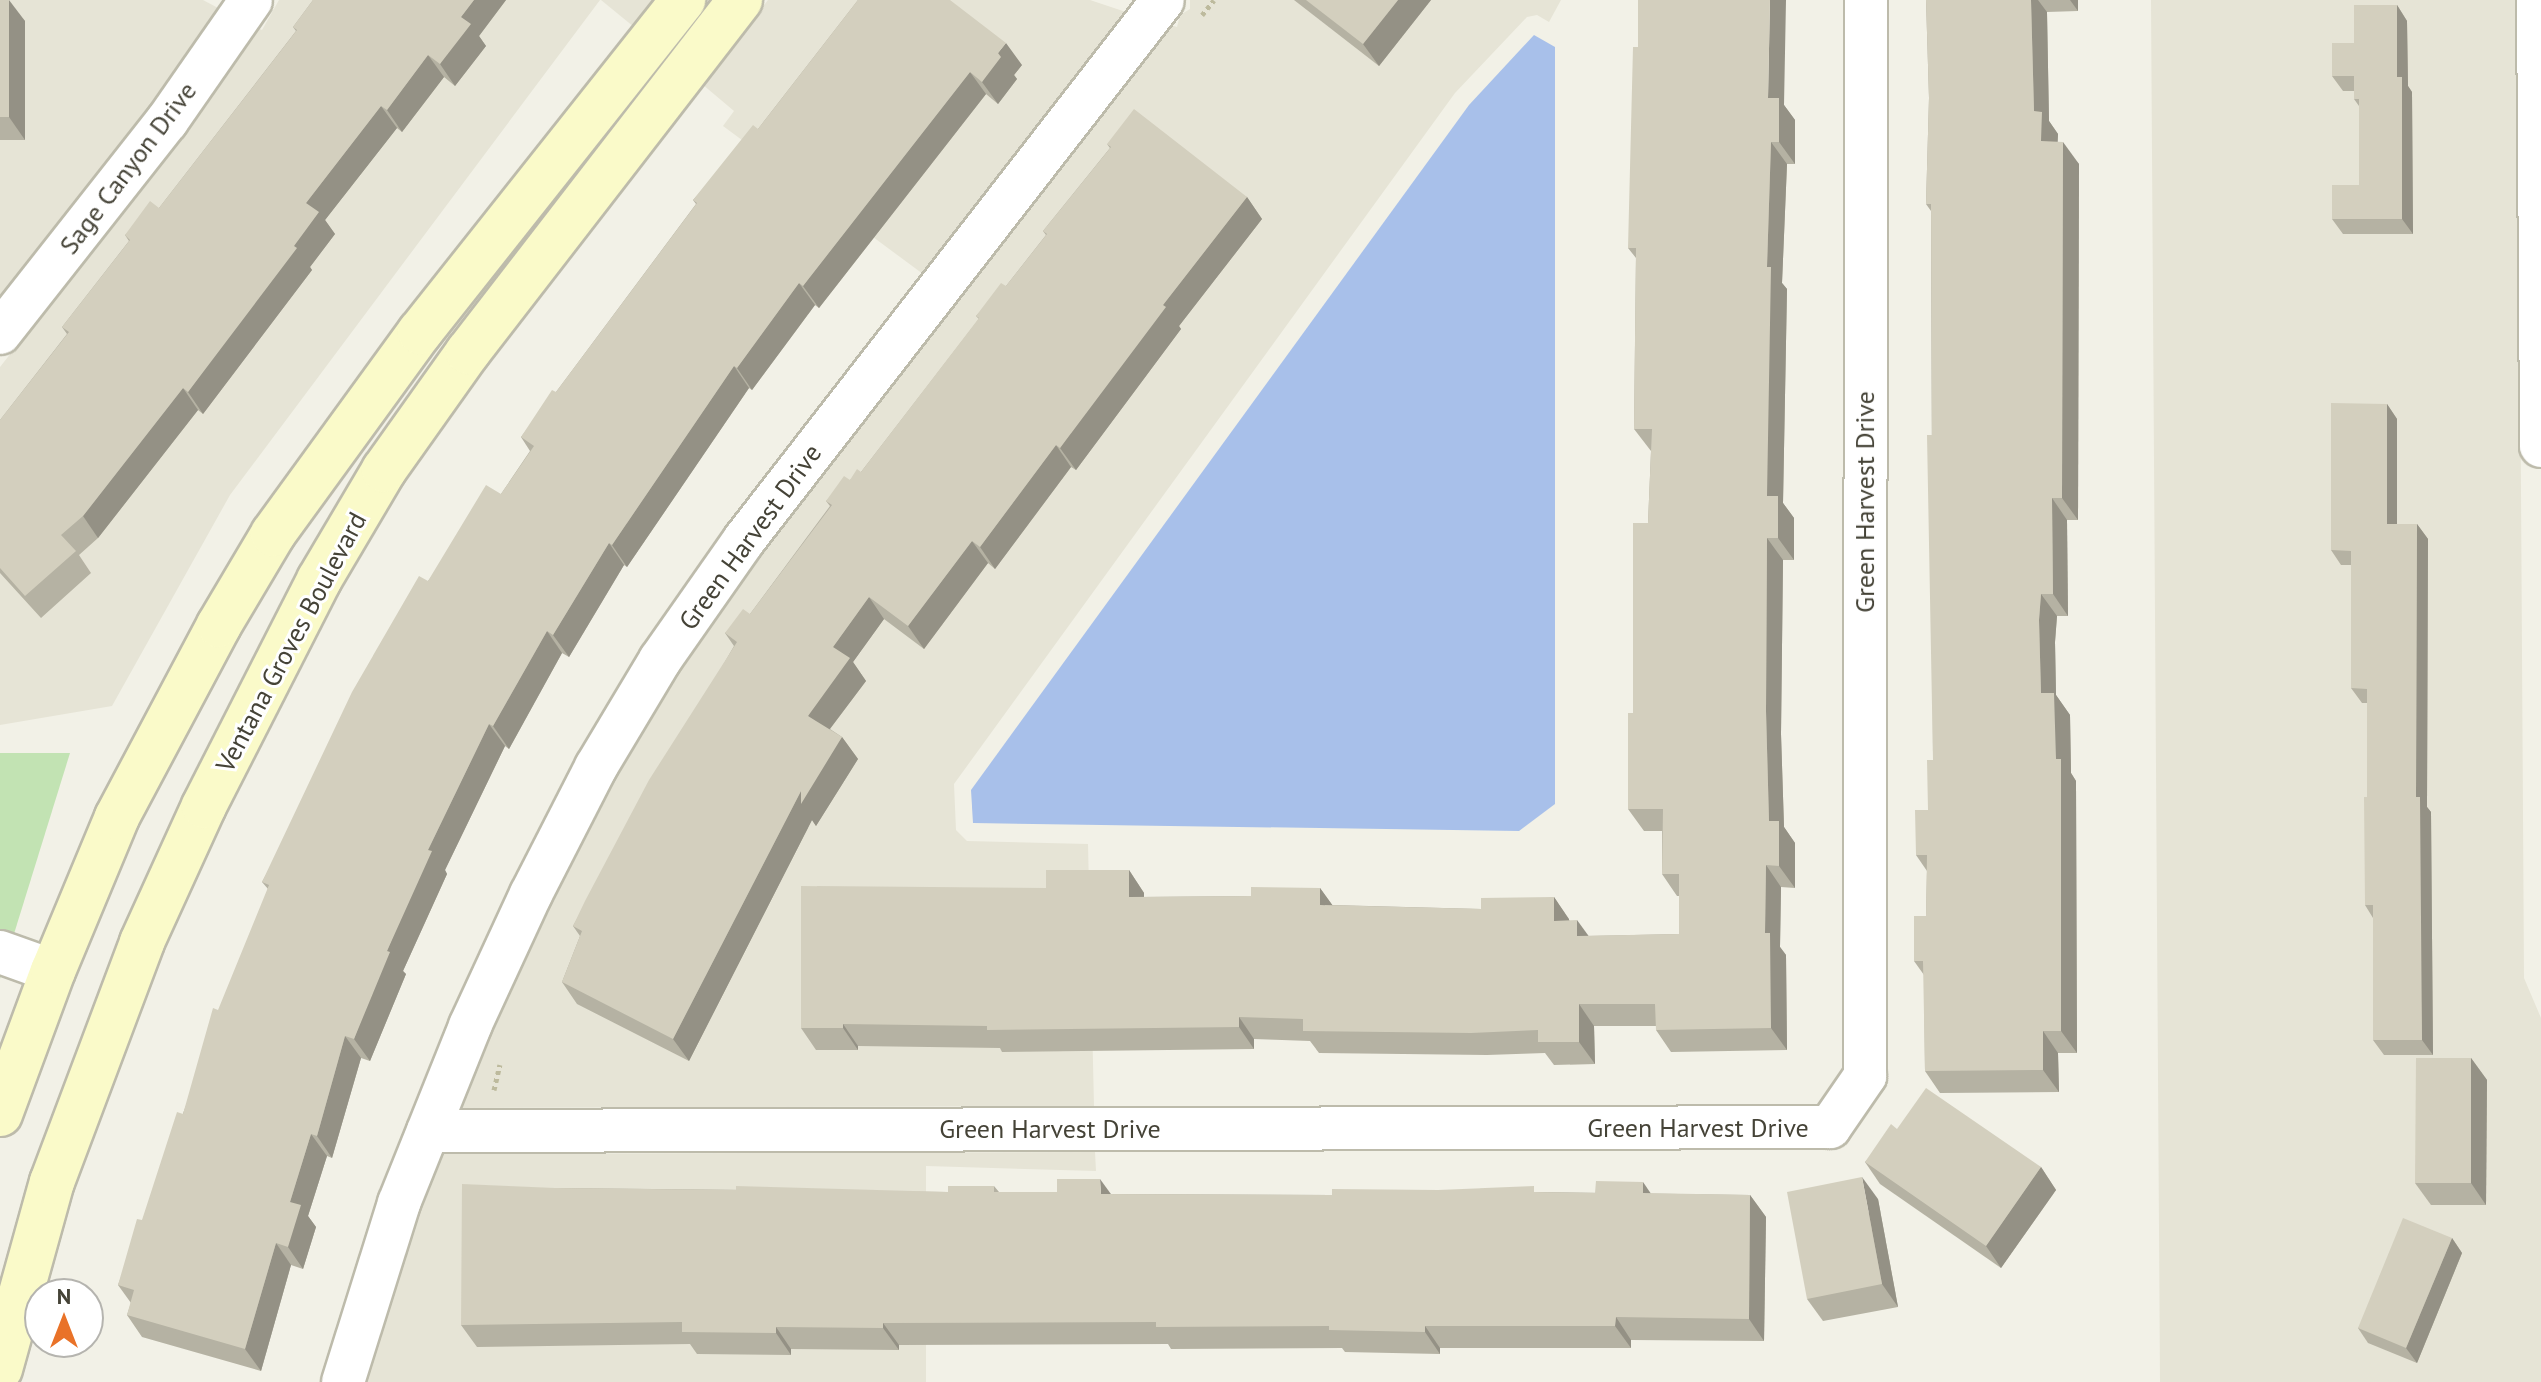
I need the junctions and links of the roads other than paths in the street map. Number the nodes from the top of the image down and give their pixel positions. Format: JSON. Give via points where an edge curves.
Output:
{"nodes":[{"id":1,"x":251,"y":0,"type":"edge"},
{"id":2,"x":683,"y":0,"type":"edge"},
{"id":3,"x":740,"y":0,"type":"edge"},
{"id":4,"x":1866,"y":0,"type":"edge"},
{"id":5,"x":2538,"y":0,"type":"edge"},
{"id":6,"x":1179,"y":12,"type":"edge"},
{"id":7,"x":0,"y":333,"type":"edge"},
{"id":8,"x":2541,"y":446,"type":"edge"},
{"id":9,"x":0,"y":952,"type":"edge"},
{"id":10,"x":53,"y":971,"type":"junction"},
{"id":11,"x":127,"y":979,"type":"junction"},
{"id":12,"x":0,"y":1114,"type":"edge"},
{"id":13,"x":428,"y":1131,"type":"junction"},
{"id":14,"x":0,"y":1369,"type":"edge"},
{"id":15,"x":343,"y":1382,"type":"edge"}],
"edges":[{"from":1,"to":7,"type":"street","name":"Sage Canyon Drive","via":[[167,121]]},
{"from":2,"to":10,"type":"street","via":[[420,332],[273,534],[155,741]]},
{"from":3,"to":11,"type":"street","name":"Ventana Groves Boulevard","via":[[468,352],[384,470],[261,690]]},
{"from":4,"to":13,"type":"street","name":"Green Harvest Drive","via":[[1865,1076],[1830,1127]]},
{"from":5,"to":8,"type":"street"},
{"from":6,"to":13,"type":"street","name":"Green Harvest Drive","via":[[754,528],[660,660],[596,767],[531,894]]},
{"from":9,"to":10,"type":"street"},
{"from":10,"to":11,"type":"street"},
{"from":10,"to":12,"type":"street"},
{"from":11,"to":14,"type":"street","name":"Ventana Groves Boulevard","via":[[52,1182]]},
{"from":13,"to":15,"type":"street","name":"Green Harvest Drive","via":[[399,1203]]}]}
